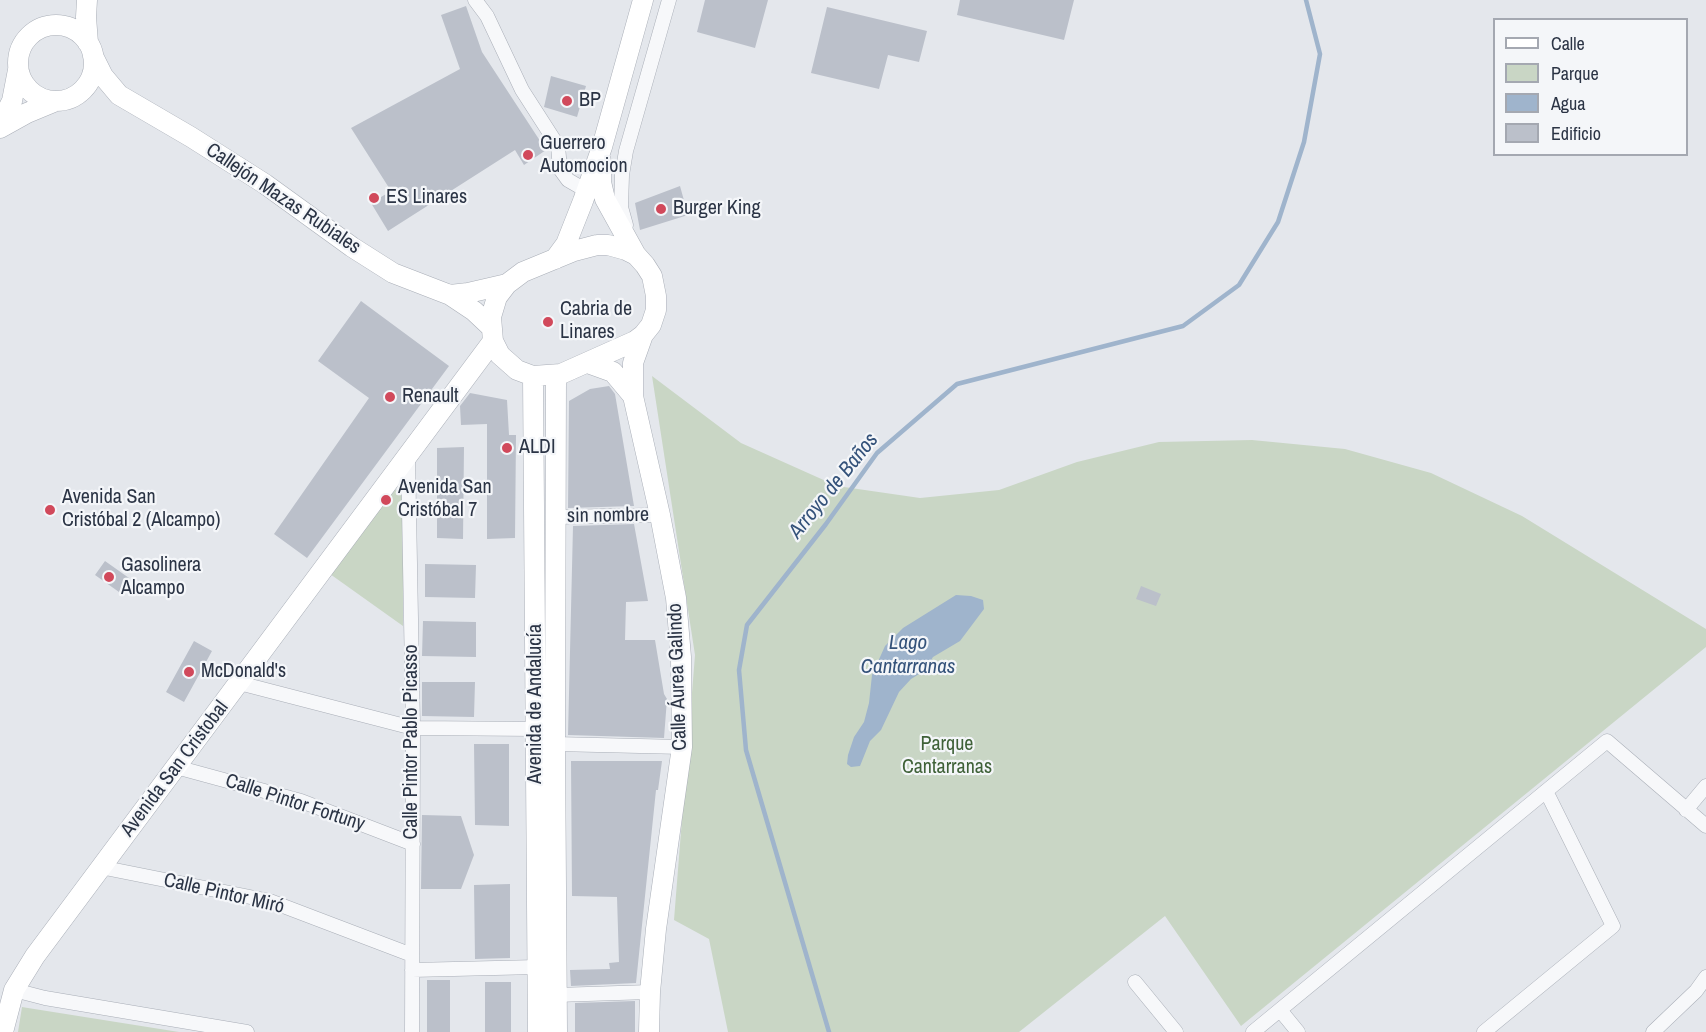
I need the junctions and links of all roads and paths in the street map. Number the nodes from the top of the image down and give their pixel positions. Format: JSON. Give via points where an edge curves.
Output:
{"nodes":[{"id":1,"x":80,"y":0,"type":"edge"},
{"id":2,"x":87,"y":0,"type":"edge"},
{"id":3,"x":475,"y":0,"type":"edge"},
{"id":4,"x":643,"y":0,"type":"edge"},
{"id":5,"x":669,"y":0,"type":"edge"},
{"id":6,"x":55,"y":25,"type":"junction"},
{"id":7,"x":91,"y":50,"type":"junction"},
{"id":8,"x":18,"y":70,"type":"junction"},
{"id":9,"x":119,"y":95,"type":"junction"},
{"id":10,"x":63,"y":100,"type":"junction"},
{"id":11,"x":0,"y":126,"type":"edge"},
{"id":12,"x":602,"y":147,"type":"junction"},
{"id":13,"x":587,"y":191,"type":"junction"},
{"id":14,"x":636,"y":255,"type":"junction"},
{"id":15,"x":555,"y":259,"type":"junction"},
{"id":16,"x":507,"y":284,"type":"junction"},
{"id":17,"x":450,"y":295,"type":"junction"},
{"id":18,"x":492,"y":334,"type":"junction"},
{"id":19,"x":643,"y":335,"type":"junction"},
{"id":20,"x":588,"y":363,"type":"junction"},
{"id":21,"x":533,"y":376,"type":"junction"},
{"id":22,"x":556,"y":376,"type":"junction"},
{"id":23,"x":633,"y":396,"type":"junction"},
{"id":24,"x":408,"y":453,"type":"junction"},
{"id":25,"x":660,"y":515,"type":"junction"},
{"id":26,"x":555,"y":517,"type":"junction"},
{"id":27,"x":239,"y":683,"type":"junction"},
{"id":28,"x":413,"y":728,"type":"junction"},
{"id":29,"x":536,"y":729,"type":"junction"},
{"id":30,"x":555,"y":744,"type":"junction"},
{"id":31,"x":682,"y":747,"type":"junction"},
{"id":32,"x":176,"y":767,"type":"junction"},
{"id":33,"x":1706,"y":786,"type":"edge"},
{"id":34,"x":1546,"y":791,"type":"junction"},
{"id":35,"x":1686,"y":810,"type":"junction"},
{"id":36,"x":1706,"y":826,"type":"edge"},
{"id":37,"x":413,"y":844,"type":"junction"},
{"id":38,"x":100,"y":867,"type":"junction"},
{"id":39,"x":412,"y":955,"type":"junction"},
{"id":40,"x":537,"y":968,"type":"junction"},
{"id":41,"x":412,"y":969,"type":"junction"},
{"id":42,"x":1706,"y":977,"type":"edge"},
{"id":43,"x":1135,"y":982,"type":"dead end"},
{"id":44,"x":14,"y":990,"type":"junction"},
{"id":45,"x":650,"y":992,"type":"junction"},
{"id":46,"x":556,"y":995,"type":"junction"},
{"id":47,"x":1280,"y":1010,"type":"junction"},
{"id":48,"x":199,"y":1028,"type":"edge"},
{"id":49,"x":1168,"y":1029,"type":"edge"},
{"id":50,"x":3,"y":1032,"type":"edge"},
{"id":51,"x":247,"y":1032,"type":"edge"},
{"id":52,"x":412,"y":1032,"type":"edge"},
{"id":53,"x":538,"y":1032,"type":"edge"},
{"id":54,"x":557,"y":1032,"type":"edge"},
{"id":55,"x":649,"y":1032,"type":"edge"},
{"id":56,"x":1253,"y":1032,"type":"edge"},
{"id":57,"x":1298,"y":1032,"type":"edge"},
{"id":58,"x":1484,"y":1032,"type":"edge"},
{"id":59,"x":1653,"y":1032,"type":"edge"}],
"edges":[{"from":1,"to":6,"type":"main road"},
{"from":2,"to":7,"type":"main road"},
{"from":3,"to":13,"type":"street","via":[[487,16],[522,90],[558,146],[560,169],[568,180]]},
{"from":4,"to":12,"type":"main road"},
{"from":5,"to":14,"type":"street","via":[[622,175],[621,207]]},
{"from":6,"to":7,"type":"main road","via":[[77,30]]},
{"from":6,"to":8,"type":"main road","via":[[42,28],[27,39],[20,50]]},
{"from":7,"to":9,"type":"main road"},
{"from":7,"to":10,"type":"main road","via":[[93,67],[89,81]]},
{"from":8,"to":10,"type":"main road","via":[[30,91],[39,97]]},
{"from":8,"to":11,"type":"main road","via":[[12,101]]},
{"from":9,"to":10,"type":"main road","via":[[96,94]]},
{"from":9,"to":17,"type":"main road","name":"Callejón Mazas Rubiales","via":[[265,184],[393,273]]},
{"from":10,"to":11,"type":"main road"},
{"from":12,"to":13,"type":"main road"},
{"from":12,"to":14,"type":"main road","via":[[600,173],[604,194]]},
{"from":13,"to":15,"type":"main road","via":[[569,238]]},
{"from":14,"to":15,"type":"main road","via":[[614,246],[597,245]]},
{"from":14,"to":19,"type":"main road","via":[[652,276],[656,296],[654,318]]},
{"from":15,"to":16,"type":"main road","via":[[523,272]]},
{"from":16,"to":17,"type":"main road"},
{"from":16,"to":18,"type":"main road","via":[[494,303]]},
{"from":17,"to":18,"type":"main road","name":"Callejón Mazas Rubiales","via":[[474,311]]},
{"from":18,"to":21,"type":"main road","via":[[500,355],[521,372]]},
{"from":18,"to":24,"type":"main road","name":"Avenida San Cristobal"},
{"from":19,"to":20,"type":"main road"},
{"from":19,"to":23,"type":"main road","via":[[633,363]]},
{"from":20,"to":22,"type":"main road"},
{"from":20,"to":23,"type":"main road","via":[[613,372]]},
{"from":21,"to":22,"type":"main road"},
{"from":21,"to":29,"type":"main road","name":"Avenida de Andalucía"},
{"from":22,"to":26,"type":"main road","name":"Avenida de Andalucía"},
{"from":23,"to":25,"type":"main road","name":"Calle Áurea Galindo"},
{"from":24,"to":27,"type":"main road","name":"Avenida San Cristobal"},
{"from":24,"to":28,"type":"street","name":"Calle Pintor Pablo Picasso"},
{"from":25,"to":26,"type":"street","name":"sin nombre"},
{"from":25,"to":31,"type":"main road","name":"Calle Áurea Galindo","via":[[676,597]]},
{"from":26,"to":30,"type":"main road","name":"Avenida de Andalucía"},
{"from":27,"to":28,"type":"street"},
{"from":27,"to":32,"type":"main road","name":"Avenida San Cristobal"},
{"from":28,"to":29,"type":"street"},
{"from":28,"to":37,"type":"street","name":"Calle Pintor Pablo Picasso"},
{"from":29,"to":40,"type":"main road","name":"Avenida de Andalucía"},
{"from":30,"to":31,"type":"street"},
{"from":30,"to":46,"type":"main road","name":"Avenida de Andalucía"},
{"from":31,"to":45,"type":"main road","name":"Calle Áurea Galindo"},
{"from":32,"to":37,"type":"street","name":"Calle Pintor Fortuny","via":[[301,801]]},
{"from":32,"to":38,"type":"main road","name":"Avenida San Cristobal"},
{"from":33,"to":35,"type":"street"},
{"from":34,"to":35,"type":"street","via":[[1607,741]]},
{"from":34,"to":47,"type":"street"},
{"from":34,"to":58,"type":"street","via":[[1613,926]]},
{"from":35,"to":36,"type":"street"},
{"from":37,"to":39,"type":"street","name":"Calle Pintor Pablo Picasso"},
{"from":38,"to":39,"type":"street","name":"Calle Pintor Miró","via":[[270,901]]},
{"from":38,"to":44,"type":"main road","name":"Avenida San Cristobal"},
{"from":39,"to":41,"type":"street","name":"Calle Pintor Pablo Picasso"},
{"from":40,"to":41,"type":"street"},
{"from":40,"to":53,"type":"main road","name":"Avenida de Andalucía"},
{"from":41,"to":52,"type":"street","name":"Calle Pintor Pablo Picasso"},
{"from":42,"to":59,"type":"street"},
{"from":43,"to":49,"type":"street"},
{"from":44,"to":48,"type":"street"},
{"from":44,"to":50,"type":"main road","name":"Avenida San Cristobal"},
{"from":45,"to":46,"type":"street"},
{"from":45,"to":55,"type":"main road","name":"Calle Áurea Galindo"},
{"from":46,"to":54,"type":"main road","name":"Avenida de Andalucía"},
{"from":47,"to":56,"type":"street"},
{"from":47,"to":57,"type":"street"},
{"from":48,"to":51,"type":"street"}]}
